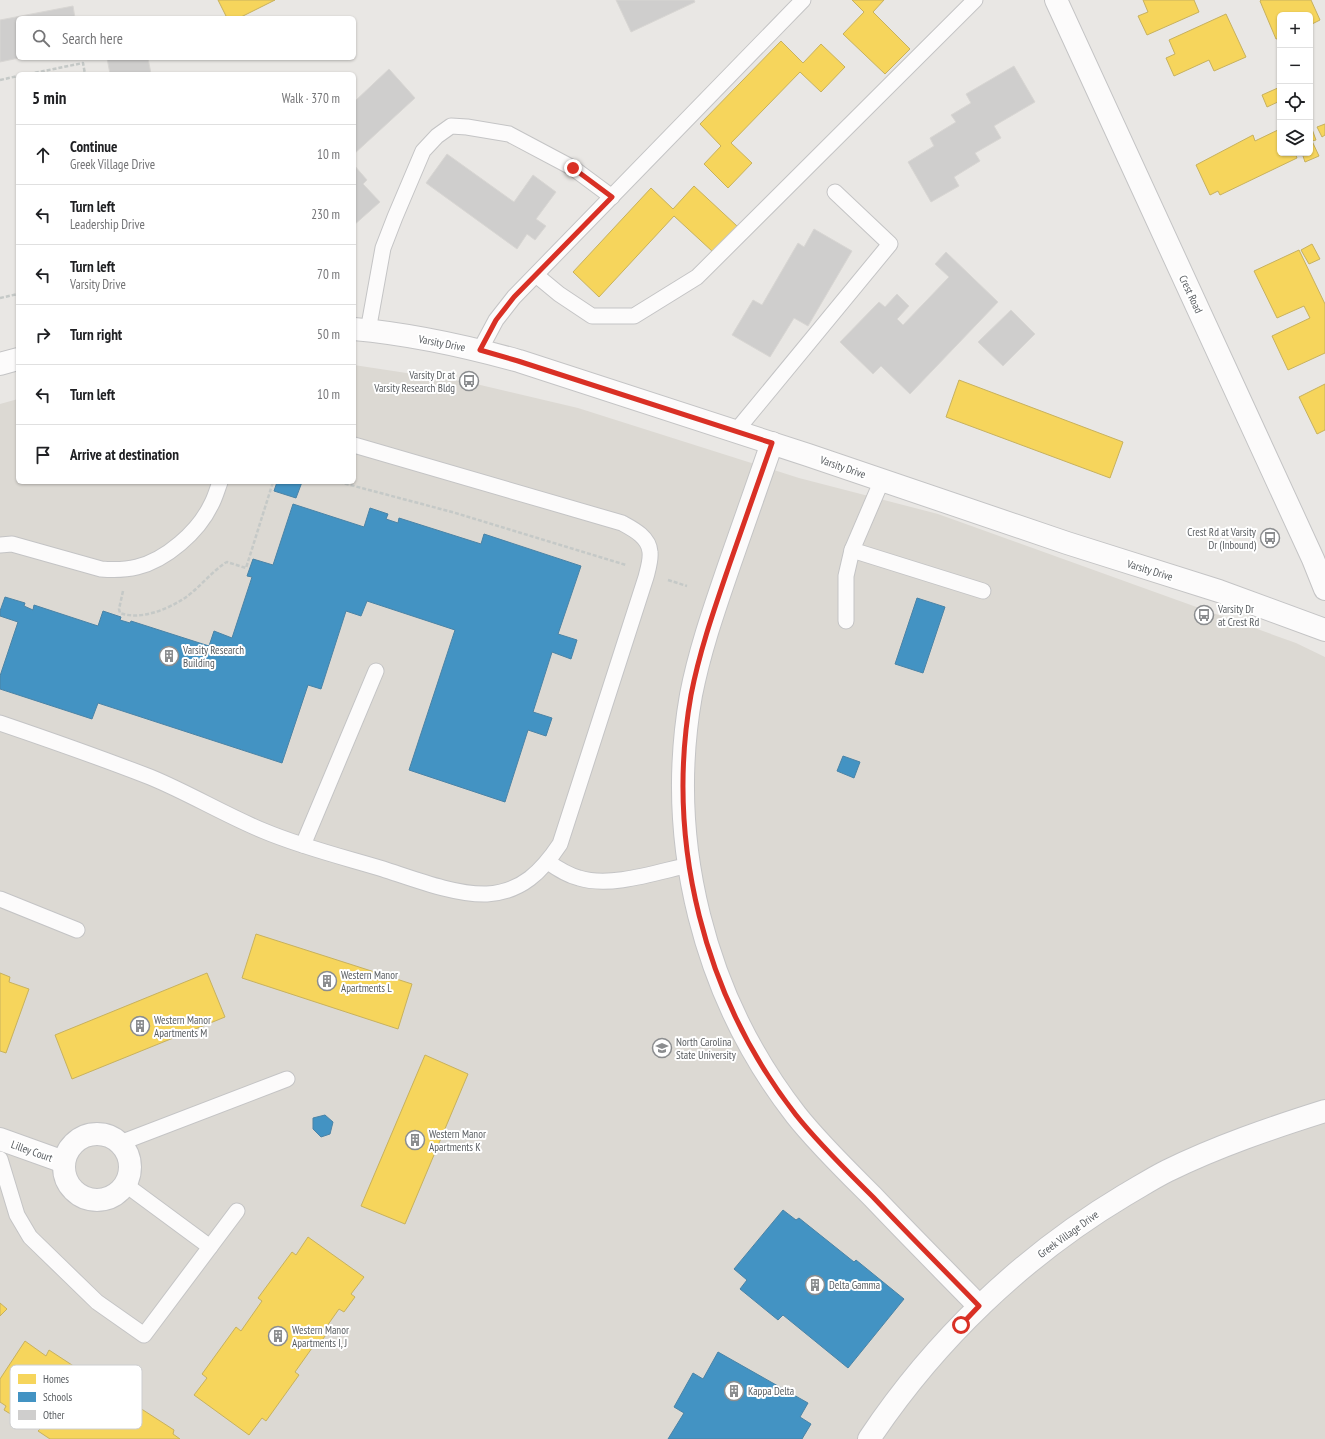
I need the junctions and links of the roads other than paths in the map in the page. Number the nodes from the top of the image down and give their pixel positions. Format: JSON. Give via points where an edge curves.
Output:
{"nodes":[{"id":1,"x":804,"y":0,"type":"edge"},
{"id":2,"x":975,"y":0,"type":"edge"},
{"id":3,"x":1056,"y":0,"type":"edge"},
{"id":4,"x":835,"y":192,"type":"dead end"},
{"id":5,"x":612,"y":197,"type":"junction"},
{"id":6,"x":536,"y":275,"type":"junction"},
{"id":7,"x":361,"y":330,"type":"edge"},
{"id":8,"x":480,"y":350,"type":"junction"},
{"id":9,"x":16,"y":360,"type":"edge"},
{"id":10,"x":0,"y":364,"type":"edge"},
{"id":11,"x":736,"y":431,"type":"junction"},
{"id":12,"x":772,"y":443,"type":"junction"},
{"id":13,"x":356,"y":446,"type":"edge"},
{"id":14,"x":882,"y":480,"type":"junction"},
{"id":15,"x":219,"y":484,"type":"edge"},
{"id":16,"x":0,"y":545,"type":"edge"},
{"id":17,"x":852,"y":550,"type":"junction"},
{"id":18,"x":1325,"y":589,"type":"edge"},
{"id":19,"x":983,"y":591,"type":"dead end"},
{"id":20,"x":846,"y":621,"type":"dead end"},
{"id":21,"x":1325,"y":630,"type":"edge"},
{"id":22,"x":376,"y":671,"type":"dead end"},
{"id":23,"x":0,"y":723,"type":"edge"},
{"id":24,"x":303,"y":845,"type":"junction"},
{"id":25,"x":548,"y":862,"type":"junction"},
{"id":26,"x":689,"y":865,"type":"junction"},
{"id":27,"x":0,"y":899,"type":"edge"},
{"id":28,"x":77,"y":930,"type":"dead end"},
{"id":29,"x":288,"y":1078,"type":"dead end"},
{"id":30,"x":1325,"y":1111,"type":"edge"},
{"id":31,"x":0,"y":1139,"type":"edge"},
{"id":32,"x":120,"y":1142,"type":"junction"},
{"id":33,"x":0,"y":1159,"type":"edge"},
{"id":34,"x":64,"y":1162,"type":"junction"},
{"id":35,"x":126,"y":1185,"type":"junction"},
{"id":36,"x":237,"y":1211,"type":"dead end"},
{"id":37,"x":210,"y":1247,"type":"junction"},
{"id":38,"x":979,"y":1306,"type":"junction"},
{"id":39,"x":869,"y":1439,"type":"edge"}],
"edges":[{"from":1,"to":5,"type":"lane"},
{"from":2,"to":6,"type":"lane","via":[[697,277],[634,316],[592,316]]},
{"from":3,"to":18,"type":"street","name":"Crest Road"},
{"from":4,"to":11,"type":"lane","via":[[890,244]]},
{"from":5,"to":6,"type":"lane"},
{"from":5,"to":7,"type":"lane","via":[[573,168],[509,134],[451,126],[437,136],[423,152],[383,248]]},
{"from":6,"to":8,"type":"lane","via":[[496,320]]},
{"from":7,"to":8,"type":"street","name":"Varsity Drive"},
{"from":8,"to":11,"type":"street","name":"Varsity Drive"},
{"from":9,"to":10,"type":"street"},
{"from":11,"to":12,"type":"street","name":"Varsity Drive"},
{"from":12,"to":14,"type":"street","name":"Varsity Drive"},
{"from":12,"to":26,"type":"street","via":[[707,628],[692,694],[687,722],[684,782]]},
{"from":13,"to":25,"type":"lane","via":[[622,523],[641,534],[646,542],[650,551],[650,563],[560,844]]},
{"from":14,"to":17,"type":"lane"},
{"from":14,"to":21,"type":"street","name":"Varsity Drive","via":[[1067,544],[1219,591]]},
{"from":15,"to":16,"type":"lane","via":[[211,506],[192,532],[167,553],[139,567],[101,569],[12,544]]},
{"from":17,"to":19,"type":"lane"},
{"from":17,"to":20,"type":"lane","via":[[846,576]]},
{"from":22,"to":24,"type":"lane"},
{"from":23,"to":24,"type":"lane","via":[[151,778],[264,831]]},
{"from":24,"to":25,"type":"lane","via":[[473,894],[510,890],[530,879]]},
{"from":25,"to":26,"type":"lane","via":[[568,874],[593,880],[632,877]]},
{"from":26,"to":38,"type":"street","via":[[702,929],[712,962],[737,1021],[754,1053],[797,1116],[829,1153]]},
{"from":27,"to":28,"type":"lane"},
{"from":29,"to":32,"type":"lane"},
{"from":30,"to":38,"type":"street","name":"Greek Village Drive","via":[[1218,1147],[1165,1172],[1069,1232]]},
{"from":31,"to":34,"type":"street","name":"Lilley Court"},
{"from":32,"to":34,"type":"street","name":"Lilley Court","via":[[101,1134],[87,1135],[71,1146]]},
{"from":32,"to":35,"type":"street","via":[[128,1154],[131,1169]]},
{"from":33,"to":37,"type":"lane","via":[[16,1215],[30,1237],[97,1302],[144,1335]]},
{"from":34,"to":35,"type":"street","name":"Lilley Court","via":[[66,1181],[76,1194],[92,1201],[110,1198]]},
{"from":35,"to":37,"type":"lane"},
{"from":36,"to":37,"type":"lane"},
{"from":38,"to":39,"type":"street","name":"Greek Village Drive","via":[[906,1387]]}]}
